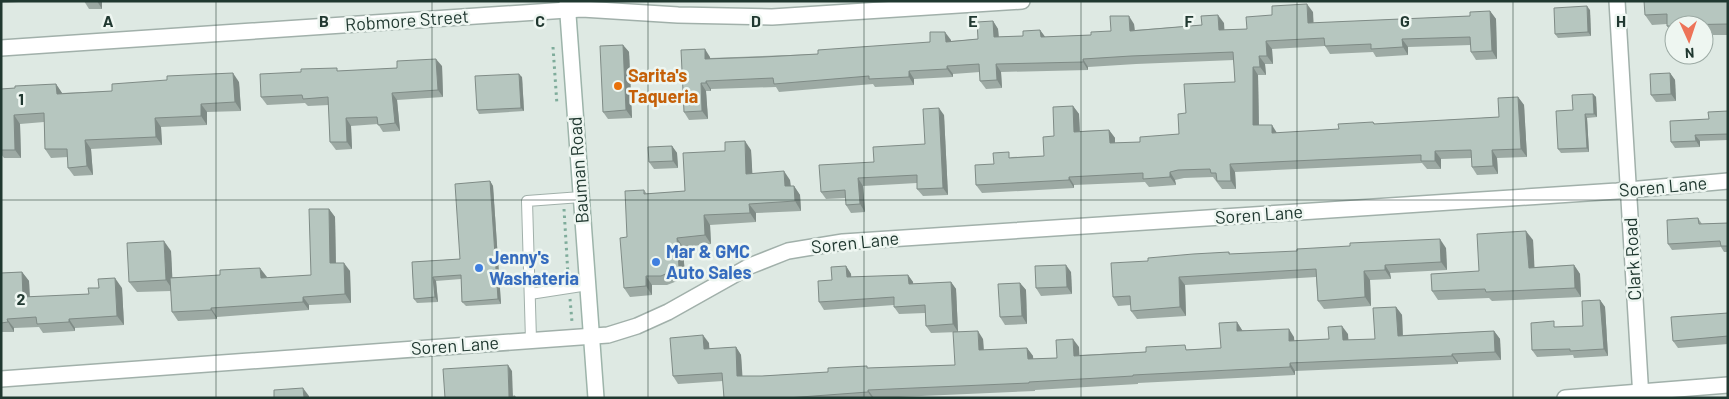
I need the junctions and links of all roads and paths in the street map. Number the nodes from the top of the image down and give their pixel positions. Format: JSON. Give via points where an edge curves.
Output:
{"nodes":[{"id":1,"x":1022,"y":1,"type":"edge"},
{"id":2,"x":1617,"y":1,"type":"edge"},
{"id":3,"x":567,"y":6,"type":"edge"},
{"id":4,"x":553,"y":38,"type":"dead end"},
{"id":5,"x":1,"y":48,"type":"edge"},
{"id":6,"x":558,"y":112,"type":"dead end"},
{"id":7,"x":1728,"y":181,"type":"edge"},
{"id":8,"x":1628,"y":190,"type":"junction"},
{"id":9,"x":581,"y":198,"type":"junction"},
{"id":10,"x":564,"y":199,"type":"junction"},
{"id":11,"x":588,"y":285,"type":"junction"},
{"id":12,"x":569,"y":288,"type":"junction"},
{"id":13,"x":530,"y":294,"type":"junction"},
{"id":14,"x":572,"y":325,"type":"dead end"},
{"id":15,"x":592,"y":336,"type":"junction"},
{"id":16,"x":531,"y":340,"type":"junction"},
{"id":17,"x":1,"y":379,"type":"edge"},
{"id":18,"x":1728,"y":385,"type":"edge"},
{"id":19,"x":1641,"y":395,"type":"edge"},
{"id":20,"x":596,"y":398,"type":"edge"},
{"id":21,"x":1565,"y":398,"type":"edge"}],
"edges":[{"from":1,"to":3,"type":"street","name":"Robmore Street","via":[[772,17],[678,15]]},
{"from":2,"to":8,"type":"street","name":"Clark Road"},
{"from":3,"to":5,"type":"street","name":"Robmore Street"},
{"from":3,"to":9,"type":"street","name":"Bauman Road"},
{"from":4,"to":6,"type":"path"},
{"from":7,"to":8,"type":"street","name":"Soren Lane"},
{"from":8,"to":15,"type":"street","name":"Soren Lane","via":[[843,242],[788,251],[750,266],[637,326]]},
{"from":8,"to":19,"type":"street","name":"Clark Road"},
{"from":9,"to":10,"type":"lane"},
{"from":9,"to":11,"type":"street","name":"Bauman Road"},
{"from":10,"to":12,"type":"path"},
{"from":10,"to":13,"type":"lane","via":[[526,201]]},
{"from":11,"to":12,"type":"lane"},
{"from":11,"to":15,"type":"street","name":"Bauman Road"},
{"from":12,"to":13,"type":"lane"},
{"from":12,"to":14,"type":"path"},
{"from":13,"to":16,"type":"lane"},
{"from":15,"to":16,"type":"street","name":"Soren Lane"},
{"from":15,"to":20,"type":"street","name":"Bauman Road"},
{"from":16,"to":17,"type":"street","name":"Soren Lane"},
{"from":18,"to":19,"type":"street"},
{"from":19,"to":21,"type":"street"}]}
